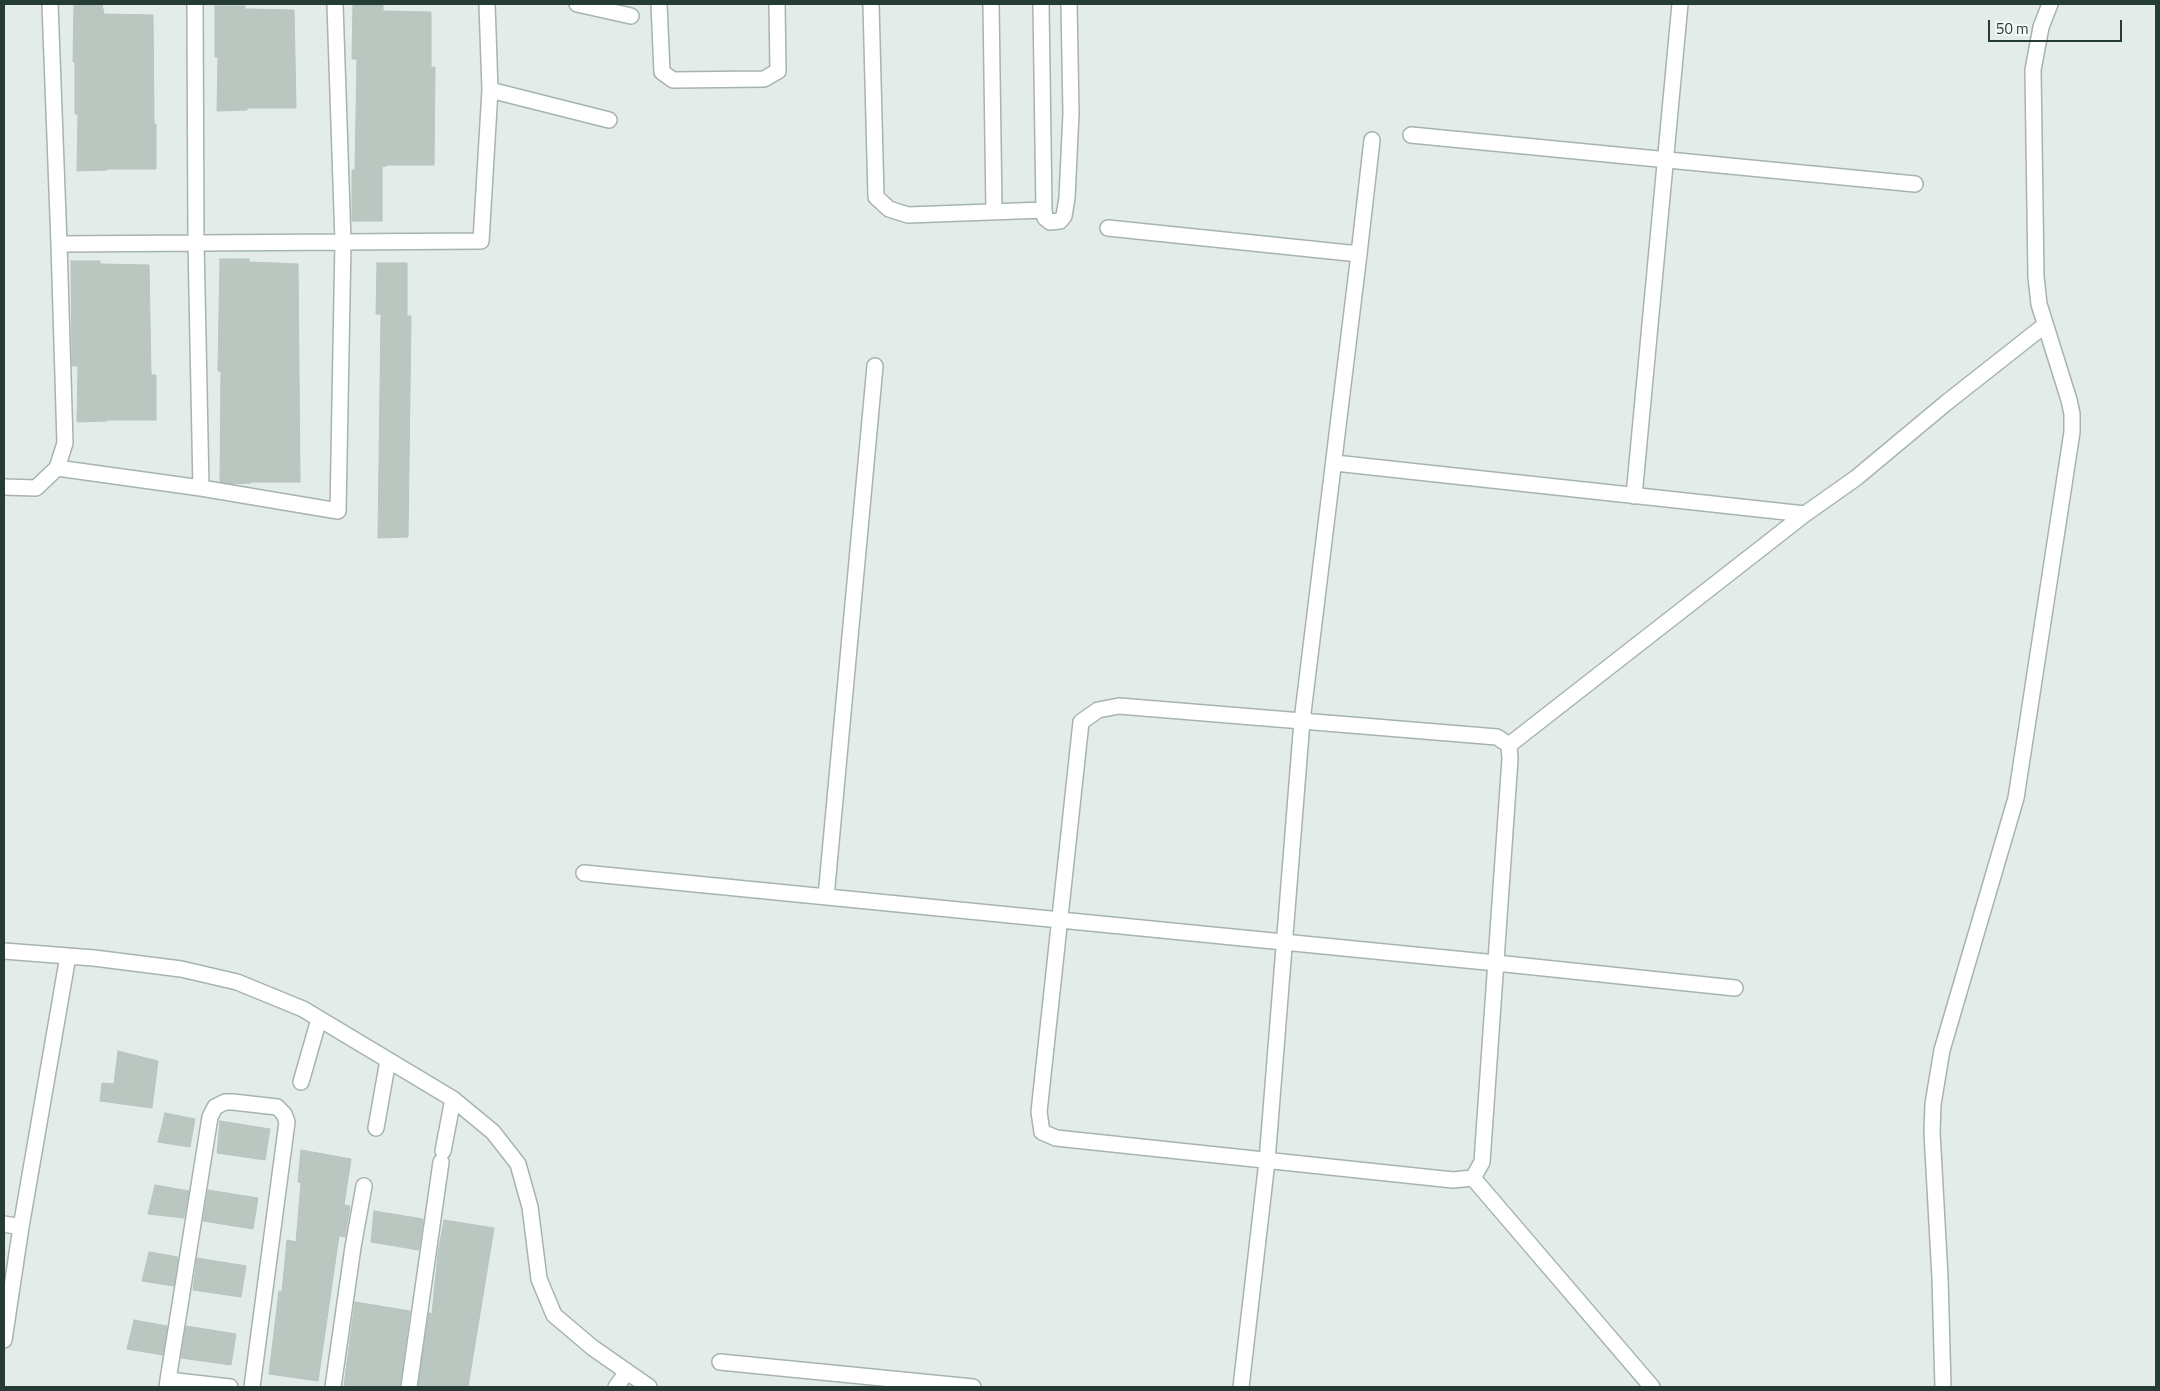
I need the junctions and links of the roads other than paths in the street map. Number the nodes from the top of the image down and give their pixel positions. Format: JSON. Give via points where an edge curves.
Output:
{"nodes":[{"id":1,"x":50,"y":4,"type":"edge"},
{"id":2,"x":195,"y":4,"type":"edge"},
{"id":3,"x":335,"y":4,"type":"edge"},
{"id":4,"x":488,"y":4,"type":"edge"},
{"id":5,"x":577,"y":4,"type":"edge"},
{"id":6,"x":659,"y":4,"type":"edge"},
{"id":7,"x":777,"y":4,"type":"edge"},
{"id":8,"x":871,"y":4,"type":"edge"},
{"id":9,"x":991,"y":4,"type":"edge"},
{"id":10,"x":1041,"y":4,"type":"edge"},
{"id":11,"x":1069,"y":4,"type":"edge"},
{"id":12,"x":1680,"y":4,"type":"edge"},
{"id":13,"x":2050,"y":4,"type":"edge"},
{"id":14,"x":631,"y":16,"type":"dead end"},
{"id":15,"x":490,"y":90,"type":"junction"},
{"id":16,"x":609,"y":120,"type":"dead end"},
{"id":17,"x":1411,"y":135,"type":"dead end"},
{"id":18,"x":1372,"y":140,"type":"dead end"},
{"id":19,"x":1665,"y":160,"type":"junction"},
{"id":20,"x":1915,"y":184,"type":"dead end"},
{"id":21,"x":1044,"y":210,"type":"junction"},
{"id":22,"x":994,"y":212,"type":"junction"},
{"id":23,"x":1108,"y":228,"type":"dead end"},
{"id":24,"x":196,"y":242,"type":"junction"},
{"id":25,"x":343,"y":242,"type":"junction"},
{"id":26,"x":59,"y":244,"type":"junction"},
{"id":27,"x":1359,"y":254,"type":"junction"},
{"id":28,"x":2045,"y":325,"type":"junction"},
{"id":29,"x":875,"y":366,"type":"dead end"},
{"id":30,"x":1335,"y":463,"type":"junction"},
{"id":31,"x":57,"y":468,"type":"junction"},
{"id":32,"x":4,"y":487,"type":"edge"},
{"id":33,"x":201,"y":488,"type":"junction"},
{"id":34,"x":1634,"y":496,"type":"junction"},
{"id":35,"x":1805,"y":514,"type":"junction"},
{"id":36,"x":1302,"y":721,"type":"junction"},
{"id":37,"x":1509,"y":745,"type":"junction"},
{"id":38,"x":584,"y":873,"type":"dead end"},
{"id":39,"x":826,"y":897,"type":"junction"},
{"id":40,"x":1060,"y":920,"type":"junction"},
{"id":41,"x":1286,"y":942,"type":"junction"},
{"id":42,"x":4,"y":951,"type":"edge"},
{"id":43,"x":68,"y":956,"type":"junction"},
{"id":44,"x":1496,"y":963,"type":"junction"},
{"id":45,"x":1735,"y":988,"type":"dead end"},
{"id":46,"x":320,"y":1018,"type":"junction"},
{"id":47,"x":388,"y":1060,"type":"junction"},
{"id":48,"x":301,"y":1082,"type":"dead end"},
{"id":49,"x":453,"y":1099,"type":"junction"},
{"id":50,"x":376,"y":1128,"type":"dead end"},
{"id":51,"x":1267,"y":1160,"type":"junction"},
{"id":52,"x":1473,"y":1178,"type":"junction"},
{"id":53,"x":364,"y":1186,"type":"dead end"},
{"id":54,"x":4,"y":1224,"type":"edge"},
{"id":55,"x":21,"y":1227,"type":"junction"},
{"id":56,"x":4,"y":1340,"type":"edge"},
{"id":57,"x":720,"y":1362,"type":"dead end"},
{"id":58,"x":627,"y":1372,"type":"junction"},
{"id":59,"x":167,"y":1384,"type":"edge"},
{"id":60,"x":230,"y":1387,"type":"edge"},
{"id":61,"x":252,"y":1387,"type":"edge"},
{"id":62,"x":333,"y":1387,"type":"edge"},
{"id":63,"x":409,"y":1387,"type":"edge"},
{"id":64,"x":616,"y":1387,"type":"edge"},
{"id":65,"x":649,"y":1387,"type":"edge"},
{"id":66,"x":972,"y":1387,"type":"edge"},
{"id":67,"x":1241,"y":1387,"type":"edge"},
{"id":68,"x":1652,"y":1387,"type":"edge"},
{"id":69,"x":1943,"y":1387,"type":"edge"}],
"edges":[{"from":1,"to":26,"type":"street"},
{"from":2,"to":24,"type":"street"},
{"from":3,"to":25,"type":"street"},
{"from":4,"to":15,"type":"street"},
{"from":5,"to":14,"type":"street"},
{"from":6,"to":7,"type":"street","via":[[662,72],[673,80],[764,79],[778,71]]},
{"from":8,"to":22,"type":"street","via":[[876,197],[889,209],[908,215]]},
{"from":9,"to":22,"type":"street"},
{"from":10,"to":21,"type":"street"},
{"from":11,"to":21,"type":"street","via":[[1071,113],[1067,198],[1060,221],[1050,222],[1045,218]]},
{"from":12,"to":19,"type":"street"},
{"from":13,"to":28,"type":"street","via":[[2035,54],[2033,83],[2036,277]]},
{"from":15,"to":16,"type":"street"},
{"from":15,"to":25,"type":"street","via":[[481,241]]},
{"from":17,"to":19,"type":"street"},
{"from":18,"to":27,"type":"street"},
{"from":19,"to":20,"type":"street"},
{"from":19,"to":34,"type":"street"},
{"from":21,"to":22,"type":"street"},
{"from":23,"to":27,"type":"street"},
{"from":24,"to":25,"type":"street"},
{"from":24,"to":26,"type":"street"},
{"from":24,"to":33,"type":"street"},
{"from":25,"to":33,"type":"street","via":[[338,511]]},
{"from":26,"to":31,"type":"street","via":[[65,443]]},
{"from":27,"to":30,"type":"street"},
{"from":28,"to":35,"type":"street","via":[[1856,478]]},
{"from":28,"to":69,"type":"street","via":[[2072,414],[2067,467],[2016,798],[1942,1050],[1933,1104]]},
{"from":29,"to":39,"type":"street"},
{"from":30,"to":34,"type":"street"},
{"from":30,"to":36,"type":"street"},
{"from":31,"to":32,"type":"street","via":[[36,488]]},
{"from":31,"to":33,"type":"street"},
{"from":34,"to":35,"type":"street"},
{"from":35,"to":37,"type":"street"},
{"from":36,"to":37,"type":"street","via":[[1497,738]]},
{"from":36,"to":40,"type":"street","via":[[1119,706],[1098,710],[1081,722]]},
{"from":36,"to":41,"type":"street"},
{"from":37,"to":44,"type":"street"},
{"from":38,"to":39,"type":"street"},
{"from":39,"to":40,"type":"street"},
{"from":40,"to":41,"type":"street"},
{"from":40,"to":51,"type":"street","via":[[1040,1112],[1042,1132],[1056,1138]]},
{"from":41,"to":44,"type":"street"},
{"from":41,"to":51,"type":"street"},
{"from":42,"to":43,"type":"street"},
{"from":43,"to":46,"type":"street","via":[[181,969],[237,982]]},
{"from":43,"to":55,"type":"street"},
{"from":44,"to":45,"type":"street"},
{"from":44,"to":52,"type":"street","via":[[1482,1162]]},
{"from":46,"to":47,"type":"street"},
{"from":46,"to":48,"type":"street"},
{"from":47,"to":49,"type":"street"},
{"from":47,"to":50,"type":"street"},
{"from":49,"to":58,"type":"street","via":[[493,1132],[518,1164],[530,1207],[539,1279],[554,1315]]},
{"from":49,"to":63,"type":"street"},
{"from":51,"to":52,"type":"street","via":[[1453,1180]]},
{"from":51,"to":67,"type":"street"},
{"from":52,"to":68,"type":"street"},
{"from":53,"to":62,"type":"street"},
{"from":54,"to":55,"type":"street"},
{"from":55,"to":56,"type":"street"},
{"from":57,"to":66,"type":"street"},
{"from":58,"to":64,"type":"street"},
{"from":58,"to":65,"type":"street"},
{"from":59,"to":60,"type":"street"},
{"from":59,"to":61,"type":"street","via":[[210,1117],[215,1107],[233,1102],[277,1107],[287,1122]]}]}
